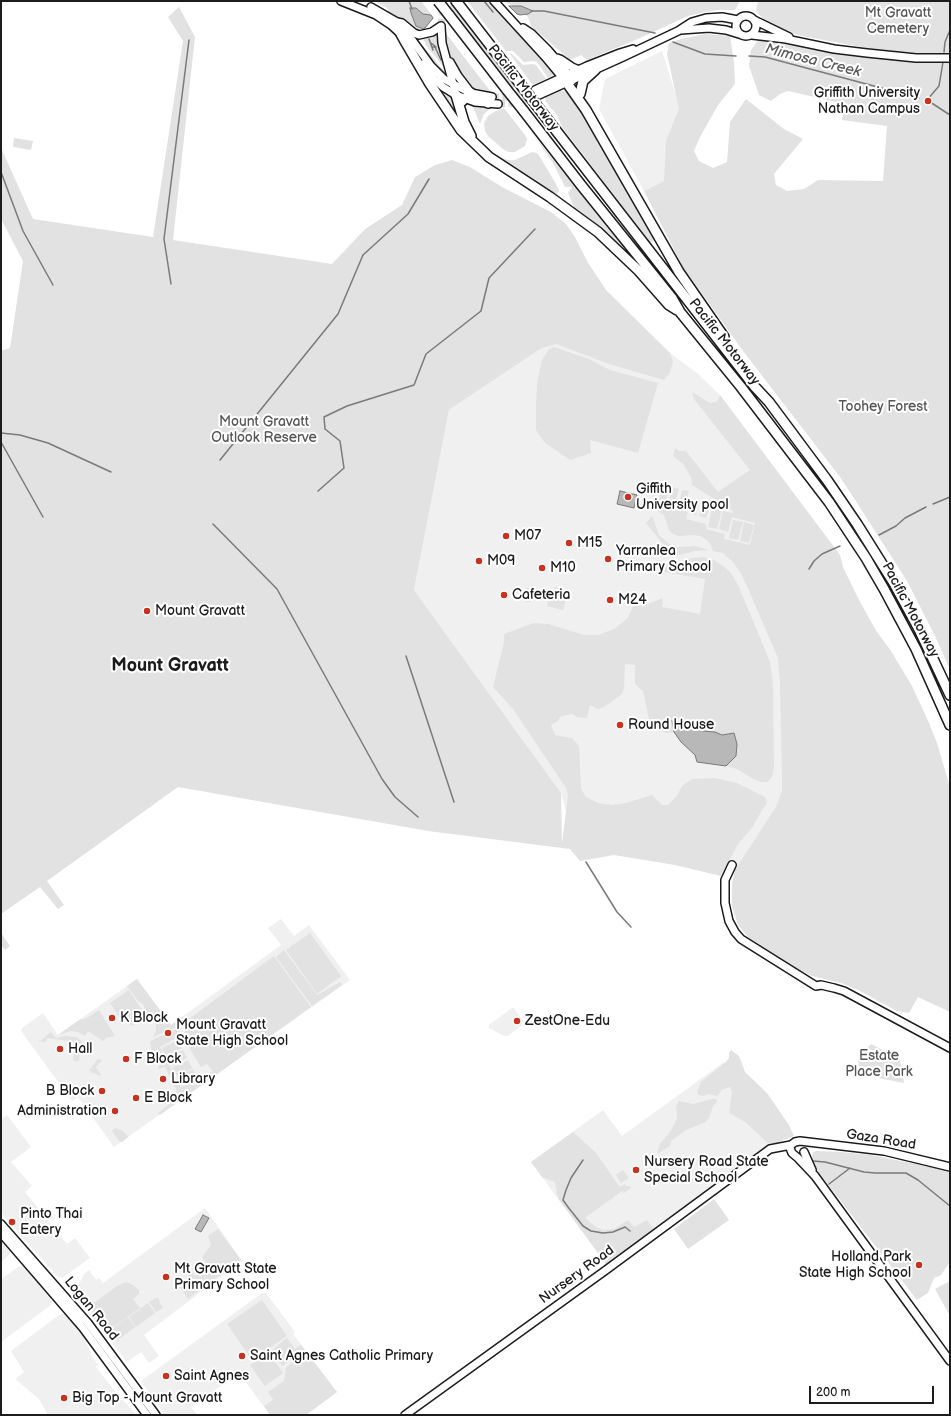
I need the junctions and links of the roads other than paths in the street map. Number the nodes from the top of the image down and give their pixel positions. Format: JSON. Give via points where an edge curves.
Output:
{"nodes":[{"id":1,"x":341,"y":1,"type":"edge"},
{"id":2,"x":353,"y":1,"type":"edge"},
{"id":3,"x":438,"y":1,"type":"edge"},
{"id":4,"x":456,"y":1,"type":"edge"},
{"id":5,"x":494,"y":1,"type":"edge"},
{"id":6,"x":738,"y":20,"type":"junction"},
{"id":7,"x":754,"y":20,"type":"junction"},
{"id":8,"x":397,"y":22,"type":"junction"},
{"id":9,"x":516,"y":24,"type":"junction"},
{"id":10,"x":678,"y":31,"type":"junction"},
{"id":11,"x":401,"y":34,"type":"junction"},
{"id":12,"x":739,"y":34,"type":"junction"},
{"id":13,"x":752,"y":35,"type":"junction"},
{"id":14,"x":802,"y":42,"type":"junction"},
{"id":15,"x":645,"y":46,"type":"junction"},
{"id":16,"x":444,"y":52,"type":"junction"},
{"id":17,"x":555,"y":58,"type":"junction"},
{"id":18,"x":950,"y":58,"type":"edge"},
{"id":19,"x":579,"y":70,"type":"junction"},
{"id":20,"x":595,"y":70,"type":"junction"},
{"id":21,"x":567,"y":79,"type":"junction"},
{"id":22,"x":453,"y":84,"type":"junction"},
{"id":23,"x":537,"y":92,"type":"tunnel mouth"},
{"id":24,"x":580,"y":94,"type":"junction"},
{"id":25,"x":492,"y":97,"type":"tunnel mouth"},
{"id":26,"x":462,"y":98,"type":"junction"},
{"id":27,"x":498,"y":104,"type":"tunnel mouth"},
{"id":28,"x":586,"y":110,"type":"junction"},
{"id":29,"x":473,"y":141,"type":"junction"},
{"id":30,"x":680,"y":312,"type":"junction"},
{"id":31,"x":769,"y":402,"type":"junction"},
{"id":32,"x":950,"y":695,"type":"edge"},
{"id":33,"x":950,"y":725,"type":"edge"},
{"id":34,"x":732,"y":865,"type":"dead end"},
{"id":35,"x":950,"y":1048,"type":"edge"},
{"id":36,"x":802,"y":1142,"type":"junction"},
{"id":37,"x":791,"y":1145,"type":"junction"},
{"id":38,"x":821,"y":1145,"type":"junction"},
{"id":39,"x":804,"y":1151,"type":"junction"},
{"id":40,"x":793,"y":1154,"type":"junction"},
{"id":41,"x":763,"y":1156,"type":"junction"},
{"id":42,"x":950,"y":1166,"type":"edge"},
{"id":43,"x":815,"y":1176,"type":"junction"},
{"id":44,"x":1,"y":1224,"type":"edge"},
{"id":45,"x":1,"y":1233,"type":"edge"},
{"id":46,"x":65,"y":1299,"type":"junction"},
{"id":47,"x":950,"y":1361,"type":"edge"},
{"id":48,"x":147,"y":1415,"type":"edge"},
{"id":49,"x":156,"y":1415,"type":"edge"},
{"id":50,"x":405,"y":1415,"type":"edge"}],
"edges":[{"from":1,"to":11,"type":"main road","via":[[376,15]]},
{"from":2,"to":8,"type":"main road","via":[[372,7]]},
{"from":3,"to":30,"type":"highway","name":"Pacific Motorway","bridge":true,"via":[[672,298]]},
{"from":4,"to":31,"type":"highway","name":"Pacific Motorway","bridge":true},
{"from":5,"to":9,"type":"main road"},
{"from":6,"to":7,"type":"main road","via":[[747,16]]},
{"from":6,"to":10,"type":"main road","via":[[706,18],[692,22]]},
{"from":6,"to":12,"type":"main road","via":[[736,25]]},
{"from":7,"to":13,"type":"main road","via":[[756,29]]},
{"from":7,"to":14,"type":"main road"},
{"from":8,"to":16,"type":"main road","via":[[420,35],[441,26]]},
{"from":8,"to":22,"type":"main road","via":[[431,66],[441,77]]},
{"from":9,"to":17,"type":"main road","via":[[532,34]]},
{"from":9,"to":21,"type":"main road"},
{"from":10,"to":12,"type":"main road","via":[[709,28]]},
{"from":10,"to":15,"type":"main road"},
{"from":11,"to":26,"type":"main road","via":[[434,79]]},
{"from":11,"to":29,"type":"highway","via":[[430,84],[461,130]]},
{"from":12,"to":13,"type":"main road"},
{"from":13,"to":14,"type":"main road"},
{"from":14,"to":18,"type":"main road","via":[[867,53],[916,58]]},
{"from":15,"to":19,"type":"main road"},
{"from":15,"to":20,"type":"main road"},
{"from":16,"to":22,"type":"main road"},
{"from":16,"to":26,"type":"main road","via":[[458,76]]},
{"from":17,"to":19,"type":"main road"},
{"from":17,"to":21,"type":"main road"},
{"from":19,"to":21,"type":"main road"},
{"from":20,"to":21,"type":"main road"},
{"from":20,"to":24,"type":"highway","via":[[583,81]]},
{"from":21,"to":23,"type":"main road"},
{"from":21,"to":24,"type":"highway"},
{"from":21,"to":28,"type":"highway"},
{"from":22,"to":26,"type":"main road"},
{"from":22,"to":26,"type":"main road"},
{"from":24,"to":28,"type":"highway"},
{"from":25,"to":26,"type":"main road"},
{"from":26,"to":27,"type":"main road"},
{"from":26,"to":29,"type":"highway","via":[[464,122]]},
{"from":28,"to":31,"type":"highway","via":[[679,272],[766,394]]},
{"from":29,"to":30,"type":"highway","via":[[493,160],[598,232],[639,271],[669,305]]},
{"from":30,"to":33,"type":"highway","name":"Pacific Motorway","via":[[786,445],[848,530],[902,622]]},
{"from":31,"to":32,"type":"highway","name":"Pacific Motorway","via":[[874,549],[911,613]]},
{"from":34,"to":35,"type":"main road","via":[[725,880],[726,908],[728,921],[741,939],[816,986],[834,988],[850,994]]},
{"from":36,"to":37,"type":"main road"},
{"from":36,"to":38,"type":"main road","name":"Gaza Road"},
{"from":36,"to":39,"type":"main road","via":[[805,1146]]},
{"from":37,"to":40,"type":"main road"},
{"from":37,"to":41,"type":"main road","name":"Nursery Road","via":[[770,1149]]},
{"from":38,"to":39,"type":"main road","name":"Gaza Road"},
{"from":38,"to":42,"type":"main road","name":"Gaza Road","via":[[884,1151]]},
{"from":39,"to":40,"type":"main road","via":[[799,1155]]},
{"from":39,"to":43,"type":"main road"},
{"from":40,"to":41,"type":"main road","name":"Nursery Road","via":[[776,1152]]},
{"from":40,"to":43,"type":"main road"},
{"from":41,"to":50,"type":"main road","name":"Nursery Road"},
{"from":43,"to":47,"type":"main road"},
{"from":44,"to":46,"type":"main road","name":"Logan Road"},
{"from":45,"to":46,"type":"main road","name":"Logan Road"},
{"from":46,"to":48,"type":"main road","name":"Logan Road"},
{"from":46,"to":49,"type":"main road","name":"Logan Road","via":[[93,1330]]}]}
